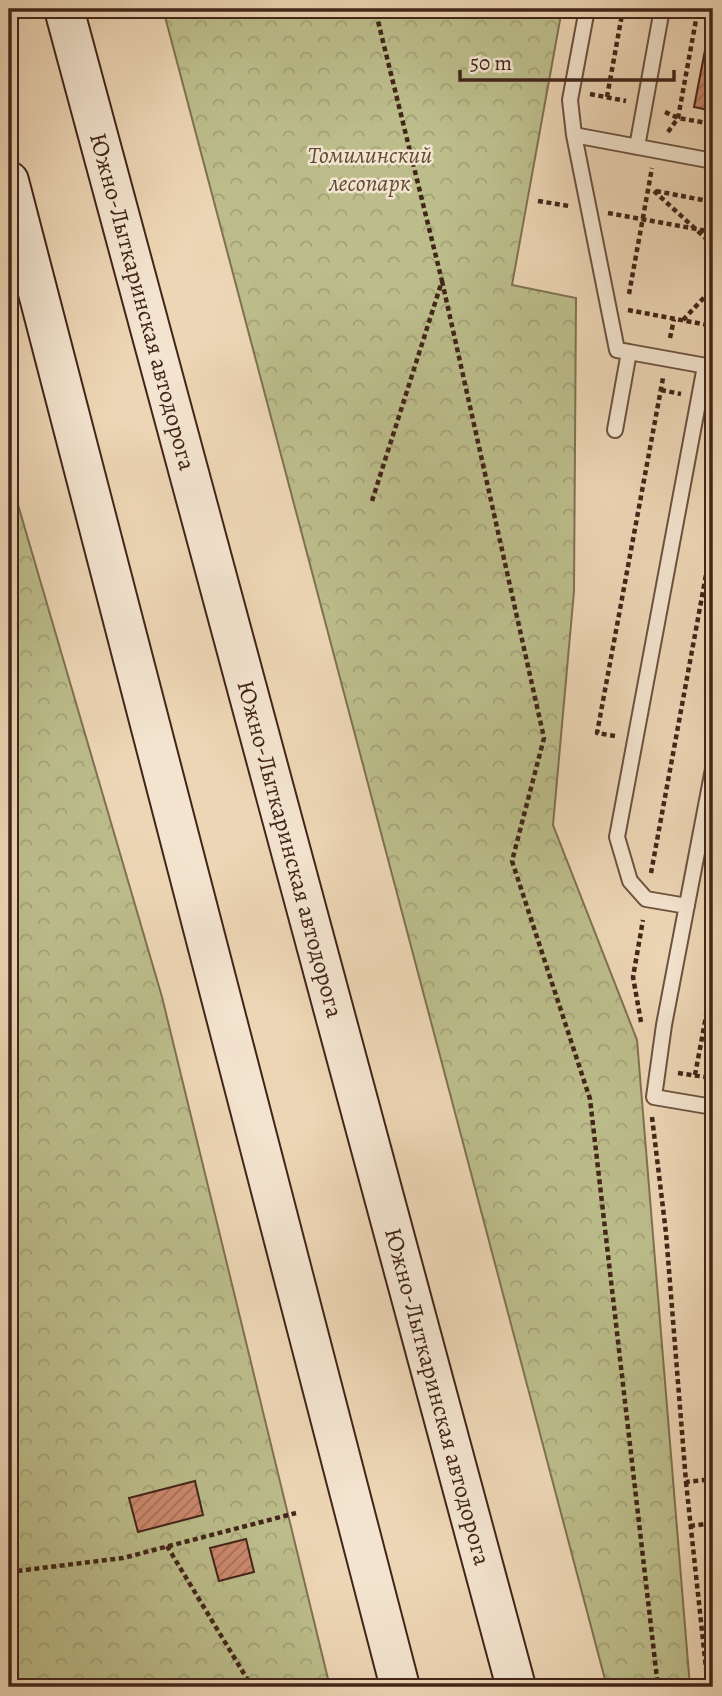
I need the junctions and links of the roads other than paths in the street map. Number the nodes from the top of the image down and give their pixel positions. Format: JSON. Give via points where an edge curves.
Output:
{"nodes":[{"id":1,"x":64,"y":9,"type":"edge"},
{"id":2,"x":587,"y":9,"type":"edge"},
{"id":3,"x":662,"y":9,"type":"edge"},
{"id":4,"x":574,"y":135,"type":"junction"},
{"id":5,"x":637,"y":146,"type":"junction"},
{"id":6,"x":713,"y":161,"type":"edge"},
{"id":7,"x":9,"y":181,"type":"edge"},
{"id":8,"x":629,"y":352,"type":"junction"},
{"id":9,"x":709,"y":366,"type":"edge"},
{"id":10,"x":615,"y":430,"type":"dead end"},
{"id":11,"x":713,"y":769,"type":"edge"},
{"id":12,"x":687,"y":906,"type":"junction"},
{"id":13,"x":713,"y":1107,"type":"edge"},
{"id":14,"x":400,"y":1687,"type":"edge"},
{"id":15,"x":516,"y":1687,"type":"edge"}],
"edges":[{"from":1,"to":15,"type":"main road","name":"Южно-Лыткаринская автодорога"},
{"from":2,"to":4,"type":"lane","via":[[570,100]]},
{"from":3,"to":5,"type":"lane"},
{"from":4,"to":5,"type":"lane"},
{"from":4,"to":8,"type":"lane","via":[[617,350]]},
{"from":5,"to":6,"type":"lane"},
{"from":7,"to":14,"type":"main road"},
{"from":8,"to":9,"type":"lane"},
{"from":8,"to":10,"type":"lane"},
{"from":9,"to":12,"type":"lane","via":[[617,837],[631,881],[646,899]]},
{"from":11,"to":12,"type":"lane"},
{"from":12,"to":13,"type":"lane","via":[[654,1097]]}]}
